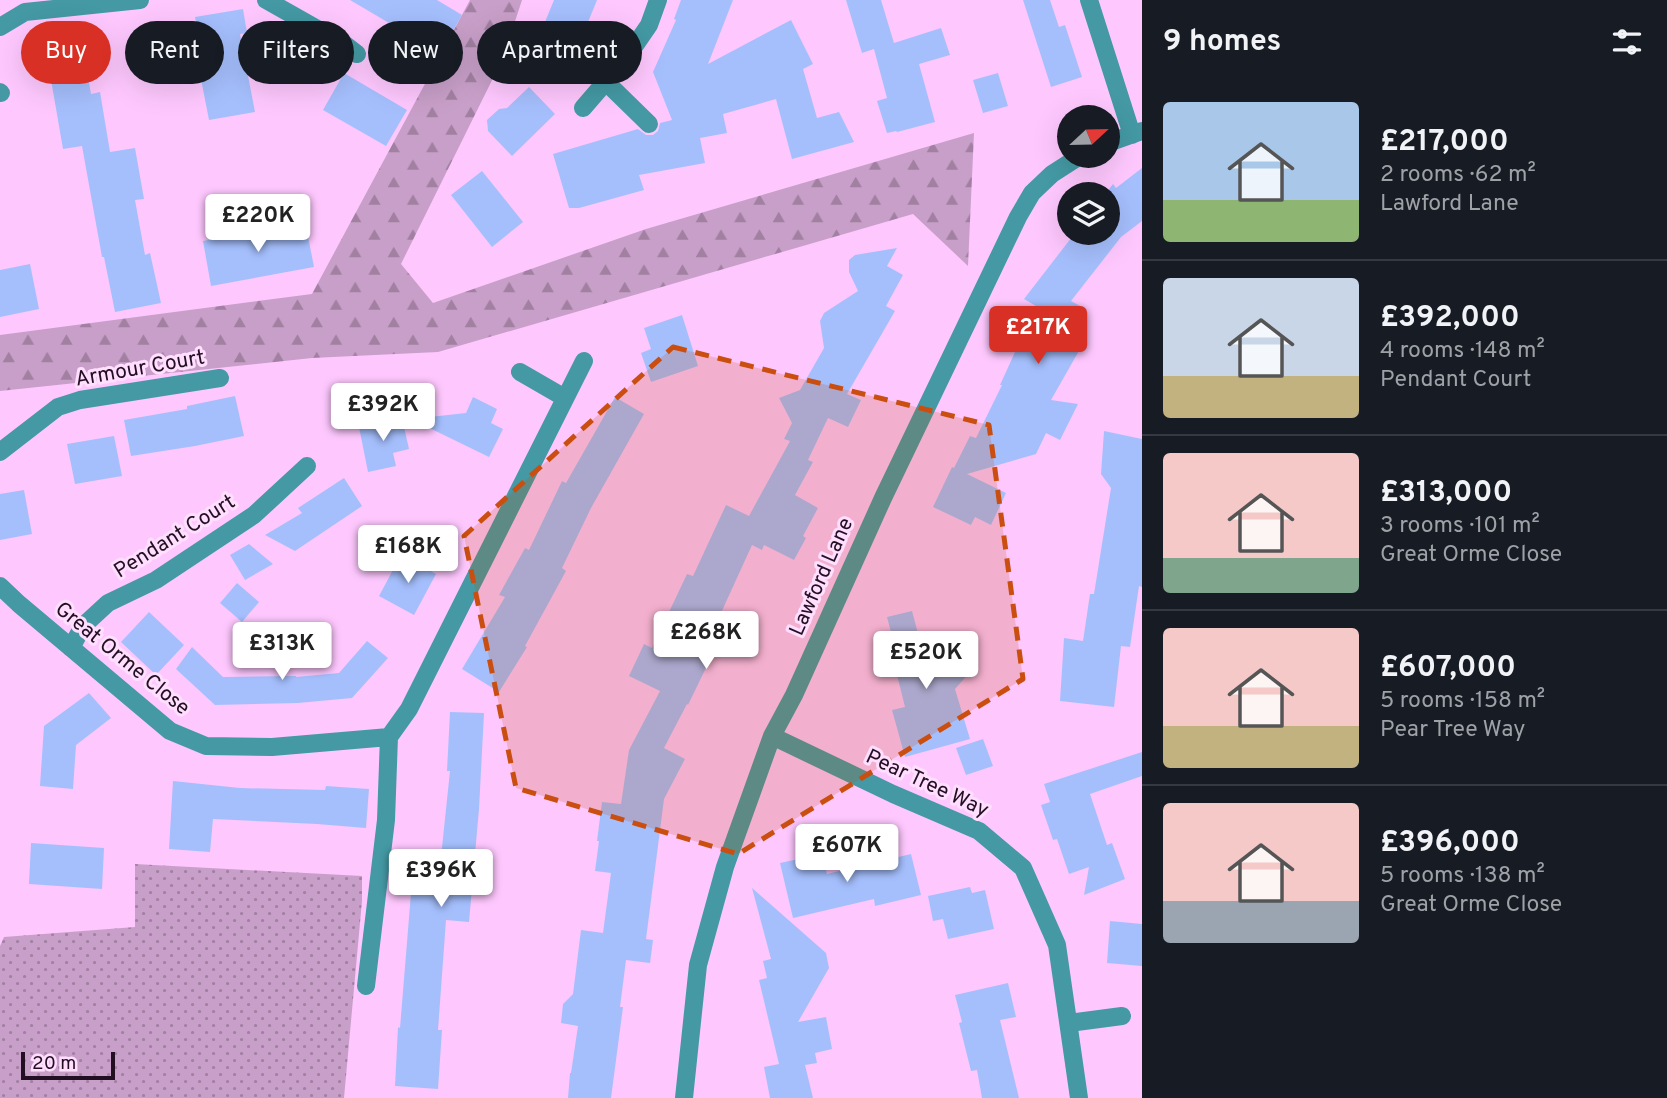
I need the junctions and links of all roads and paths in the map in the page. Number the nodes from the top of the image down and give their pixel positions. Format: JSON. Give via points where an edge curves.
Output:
{"nodes":[{"id":1,"x":140,"y":0,"type":"edge"},
{"id":2,"x":266,"y":0,"type":"edge"},
{"id":3,"x":658,"y":0,"type":"edge"},
{"id":4,"x":1089,"y":0,"type":"edge"},
{"id":5,"x":0,"y":27,"type":"edge"},
{"id":6,"x":642,"y":34,"type":"edge"},
{"id":7,"x":356,"y":54,"type":"dead end"},
{"id":8,"x":604,"y":84,"type":"edge"},
{"id":9,"x":608,"y":84,"type":"edge"},
{"id":10,"x":583,"y":108,"type":"dead end"},
{"id":11,"x":649,"y":124,"type":"dead end"},
{"id":12,"x":1137,"y":133,"type":"edge"},
{"id":13,"x":1120,"y":139,"type":"edge"},
{"id":14,"x":1061,"y":168,"type":"edge"},
{"id":15,"x":584,"y":361,"type":"dead end"},
{"id":16,"x":520,"y":372,"type":"dead end"},
{"id":17,"x":219,"y":378,"type":"dead end"},
{"id":18,"x":565,"y":398,"type":"junction"},
{"id":19,"x":0,"y":452,"type":"edge"},
{"id":20,"x":307,"y":466,"type":"dead end"},
{"id":21,"x":0,"y":586,"type":"edge"},
{"id":22,"x":71,"y":648,"type":"junction"},
{"id":23,"x":772,"y":736,"type":"junction"},
{"id":24,"x":389,"y":737,"type":"junction"},
{"id":25,"x":366,"y":986,"type":"dead end"},
{"id":26,"x":1122,"y":1016,"type":"dead end"},
{"id":27,"x":1069,"y":1023,"type":"junction"},
{"id":28,"x":1078,"y":1092,"type":"edge"},
{"id":29,"x":684,"y":1098,"type":"edge"}],
"edges":[{"from":1,"to":5,"type":"street","via":[[25,12]]},
{"from":2,"to":7,"type":"street"},
{"from":3,"to":6,"type":"street"},
{"from":4,"to":12,"type":"street"},
{"from":8,"to":10,"type":"street"},
{"from":9,"to":11,"type":"street"},
{"from":12,"to":13,"type":"street"},
{"from":14,"to":23,"type":"street","name":"Lawford Lane","via":[[1032,193],[1018,216]]},
{"from":15,"to":18,"type":"street"},
{"from":16,"to":18,"type":"street"},
{"from":17,"to":19,"type":"street","name":"Armour Court","via":[[58,407]]},
{"from":18,"to":24,"type":"street","via":[[409,709]]},
{"from":20,"to":22,"type":"street","name":"Pendant Court","via":[[254,515],[156,580],[108,603],[82,626]]},
{"from":21,"to":22,"type":"street","name":"Great Orme Close"},
{"from":22,"to":24,"type":"street","name":"Great Orme Close","via":[[170,732],[206,746],[272,747]]},
{"from":23,"to":27,"type":"street","name":"Pear Tree Way","via":[[979,831],[1023,868],[1057,945]]},
{"from":23,"to":29,"type":"street","name":"Lawford Lane","via":[[725,867],[698,965]]},
{"from":24,"to":25,"type":"street","via":[[386,820]]},
{"from":26,"to":27,"type":"street"},
{"from":27,"to":28,"type":"street","name":"Pear Tree Way"}]}
